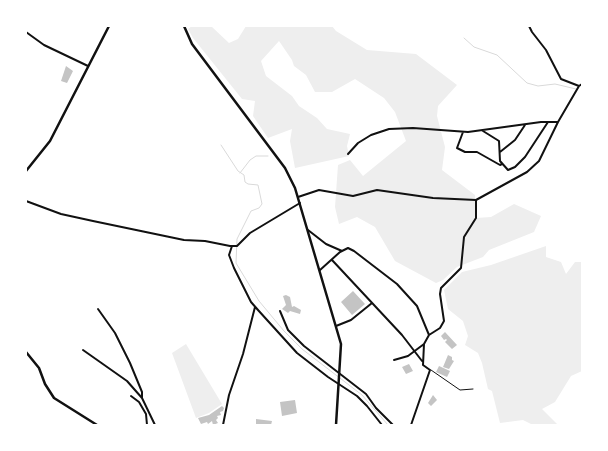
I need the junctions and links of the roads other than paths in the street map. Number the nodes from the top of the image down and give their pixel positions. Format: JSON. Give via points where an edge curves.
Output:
{"nodes":[{"id":1,"x":109,"y":26,"type":"edge"},
{"id":2,"x":184,"y":26,"type":"edge"},
{"id":3,"x":529,"y":26,"type":"edge"},
{"id":4,"x":26,"y":32,"type":"edge"},
{"id":5,"x":88,"y":66,"type":"junction"},
{"id":6,"x":582,"y":84,"type":"edge"},
{"id":7,"x":578,"y":87,"type":"junction"},
{"id":8,"x":548,"y":122,"type":"junction"},
{"id":9,"x":558,"y":122,"type":"junction"},
{"id":10,"x":525,"y":124,"type":"junction"},
{"id":11,"x":482,"y":130,"type":"junction"},
{"id":12,"x":463,"y":132,"type":"junction"},
{"id":13,"x":500,"y":152,"type":"junction"},
{"id":14,"x":348,"y":154,"type":"dead end"},
{"id":15,"x":502,"y":164,"type":"junction"},
{"id":16,"x":26,"y":171,"type":"edge"},
{"id":17,"x":298,"y":196,"type":"junction"},
{"id":18,"x":476,"y":200,"type":"junction"},
{"id":19,"x":26,"y":201,"type":"edge"},
{"id":20,"x":300,"y":203,"type":"junction"},
{"id":21,"x":308,"y":229,"type":"junction"},
{"id":22,"x":234,"y":246,"type":"junction"},
{"id":23,"x":342,"y":251,"type":"junction"},
{"id":24,"x":332,"y":260,"type":"junction"},
{"id":25,"x":320,"y":270,"type":"junction"},
{"id":26,"x":372,"y":303,"type":"junction"},
{"id":27,"x":255,"y":307,"type":"junction"},
{"id":28,"x":98,"y":309,"type":"dead end"},
{"id":29,"x":280,"y":311,"type":"dead end"},
{"id":30,"x":336,"y":326,"type":"junction"},
{"id":31,"x":429,"y":335,"type":"junction"},
{"id":32,"x":424,"y":344,"type":"junction"},
{"id":33,"x":83,"y":350,"type":"dead end"},
{"id":34,"x":414,"y":351,"type":"junction"},
{"id":35,"x":26,"y":352,"type":"edge"},
{"id":36,"x":394,"y":360,"type":"dead end"},
{"id":37,"x":422,"y":361,"type":"junction"},
{"id":38,"x":430,"y":370,"type":"junction"},
{"id":39,"x":339,"y":374,"type":"junction"},
{"id":40,"x":339,"y":384,"type":"junction"},
{"id":41,"x":473,"y":389,"type":"dead end"},
{"id":42,"x":131,"y":396,"type":"dead end"},
{"id":43,"x":142,"y":398,"type":"junction"},
{"id":44,"x":97,"y":425,"type":"edge"},
{"id":45,"x":147,"y":425,"type":"edge"},
{"id":46,"x":155,"y":425,"type":"edge"},
{"id":47,"x":223,"y":425,"type":"edge"},
{"id":48,"x":336,"y":425,"type":"edge"},
{"id":49,"x":382,"y":425,"type":"edge"},
{"id":50,"x":393,"y":425,"type":"edge"},
{"id":51,"x":411,"y":425,"type":"edge"}],
"edges":[{"from":1,"to":5,"type":"street"},
{"from":2,"to":17,"type":"street","via":[[192,44],[290,177]]},
{"from":3,"to":7,"type":"street","via":[[546,50],[561,79]]},
{"from":4,"to":5,"type":"street","via":[[31,38]]},
{"from":5,"to":16,"type":"street","via":[[50,141]]},
{"from":6,"to":7,"type":"street"},
{"from":7,"to":9,"type":"street"},
{"from":8,"to":9,"type":"street"},
{"from":8,"to":10,"type":"street"},
{"from":8,"to":15,"type":"street","via":[[526,157],[508,170]]},
{"from":9,"to":18,"type":"street","via":[[539,161],[527,172]]},
{"from":10,"to":11,"type":"street"},
{"from":10,"to":13,"type":"street","via":[[515,140]]},
{"from":11,"to":12,"type":"street"},
{"from":11,"to":13,"type":"street","via":[[499,141]]},
{"from":12,"to":14,"type":"street","via":[[388,129],[358,143]]},
{"from":12,"to":15,"type":"street","via":[[457,148],[465,152],[477,152]]},
{"from":13,"to":15,"type":"street"},
{"from":17,"to":18,"type":"street","via":[[319,190],[353,196],[376,190],[433,198]]},
{"from":17,"to":20,"type":"street"},
{"from":18,"to":31,"type":"street","via":[[476,218],[464,237],[462,268],[441,288],[444,321],[440,328]]},
{"from":19,"to":22,"type":"street","via":[[61,214],[93,221],[184,240]]},
{"from":20,"to":21,"type":"street"},
{"from":20,"to":22,"type":"street"},
{"from":21,"to":23,"type":"street","via":[[326,244]]},
{"from":21,"to":25,"type":"street"},
{"from":22,"to":27,"type":"street","via":[[229,255]]},
{"from":23,"to":24,"type":"street"},
{"from":23,"to":31,"type":"street","via":[[348,248],[354,250],[397,284],[417,306]]},
{"from":24,"to":25,"type":"street"},
{"from":24,"to":26,"type":"street"},
{"from":25,"to":30,"type":"street"},
{"from":26,"to":30,"type":"street","via":[[351,320]]},
{"from":26,"to":34,"type":"street"},
{"from":27,"to":40,"type":"street","via":[[297,352]]},
{"from":27,"to":47,"type":"street","via":[[229,395]]},
{"from":28,"to":43,"type":"street","via":[[115,332],[135,373]]},
{"from":29,"to":39,"type":"street","via":[[288,330]]},
{"from":30,"to":39,"type":"street","via":[[341,344]]},
{"from":31,"to":32,"type":"street"},
{"from":32,"to":34,"type":"street"},
{"from":32,"to":37,"type":"street"},
{"from":33,"to":43,"type":"street","via":[[127,381]]},
{"from":34,"to":36,"type":"street","via":[[408,356]]},
{"from":34,"to":37,"type":"street"},
{"from":35,"to":44,"type":"street","via":[[39,368],[44,384],[54,398]]},
{"from":37,"to":38,"type":"street","via":[[422,365]]},
{"from":38,"to":41,"type":"lane","via":[[460,390]]},
{"from":38,"to":51,"type":"street"},
{"from":39,"to":40,"type":"street"},
{"from":39,"to":50,"type":"street","via":[[366,394]]},
{"from":40,"to":48,"type":"street"},
{"from":40,"to":49,"type":"street","via":[[368,406]]},
{"from":42,"to":45,"type":"street","via":[[139,402],[146,414]]},
{"from":43,"to":46,"type":"street"}]}
